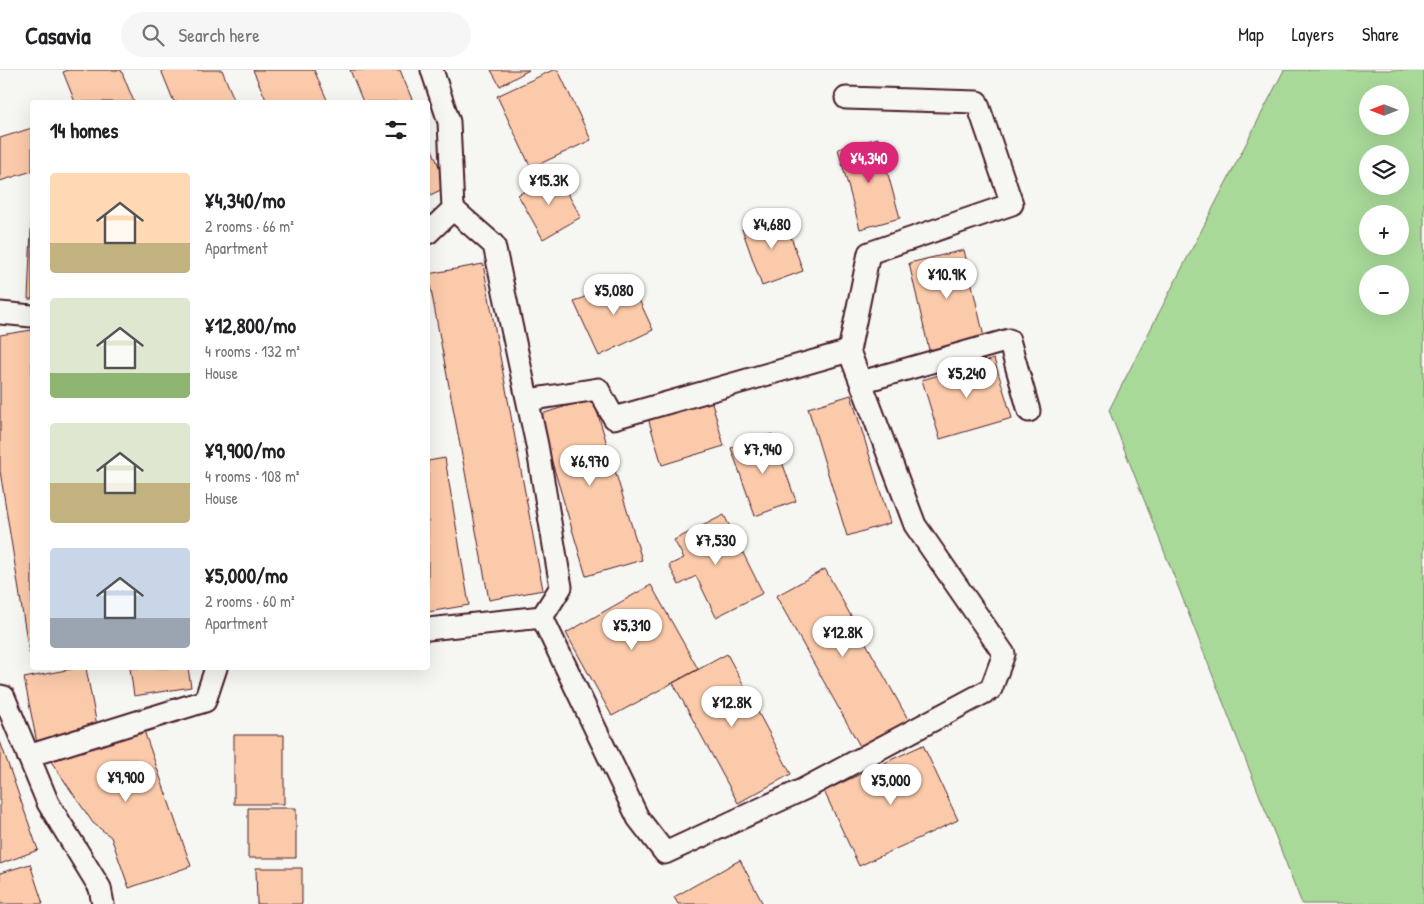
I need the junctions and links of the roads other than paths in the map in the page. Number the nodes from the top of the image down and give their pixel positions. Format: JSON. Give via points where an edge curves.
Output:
{"nodes":[{"id":1,"x":432,"y":70,"type":"edge"},
{"id":2,"x":846,"y":98,"type":"dead end"},
{"id":3,"x":453,"y":209,"type":"junction"},
{"id":4,"x":430,"y":231,"type":"edge"},
{"id":5,"x":0,"y":312,"type":"edge"},
{"id":6,"x":30,"y":316,"type":"edge"},
{"id":7,"x":849,"y":351,"type":"junction"},
{"id":8,"x":861,"y":382,"type":"junction"},
{"id":9,"x":528,"y":400,"type":"junction"},
{"id":10,"x":1029,"y":411,"type":"dead end"},
{"id":11,"x":542,"y":617,"type":"junction"},
{"id":12,"x":430,"y":629,"type":"edge"},
{"id":13,"x":215,"y":670,"type":"edge"},
{"id":14,"x":0,"y":696,"type":"edge"},
{"id":15,"x":28,"y":756,"type":"junction"},
{"id":16,"x":103,"y":904,"type":"edge"}],
"edges":[{"from":1,"to":3,"type":"street","via":[[449,122]]},
{"from":2,"to":7,"type":"street","via":[[977,102],[1012,204],[869,253]]},
{"from":3,"to":4,"type":"street"},
{"from":3,"to":9,"type":"street","via":[[494,245]]},
{"from":5,"to":6,"type":"street"},
{"from":7,"to":8,"type":"street"},
{"from":7,"to":9,"type":"street","via":[[614,418],[598,388]]},
{"from":8,"to":10,"type":"street","via":[[1009,340]]},
{"from":8,"to":11,"type":"street","via":[[916,525],[1004,654],[991,690],[804,789],[664,853],[638,818]]},
{"from":9,"to":11,"type":"street","via":[[561,587]]},
{"from":11,"to":12,"type":"street"},
{"from":13,"to":15,"type":"street","via":[[205,701]]},
{"from":14,"to":15,"type":"street","via":[[4,697]]},
{"from":15,"to":16,"type":"street","via":[[48,803],[100,888]]}]}
